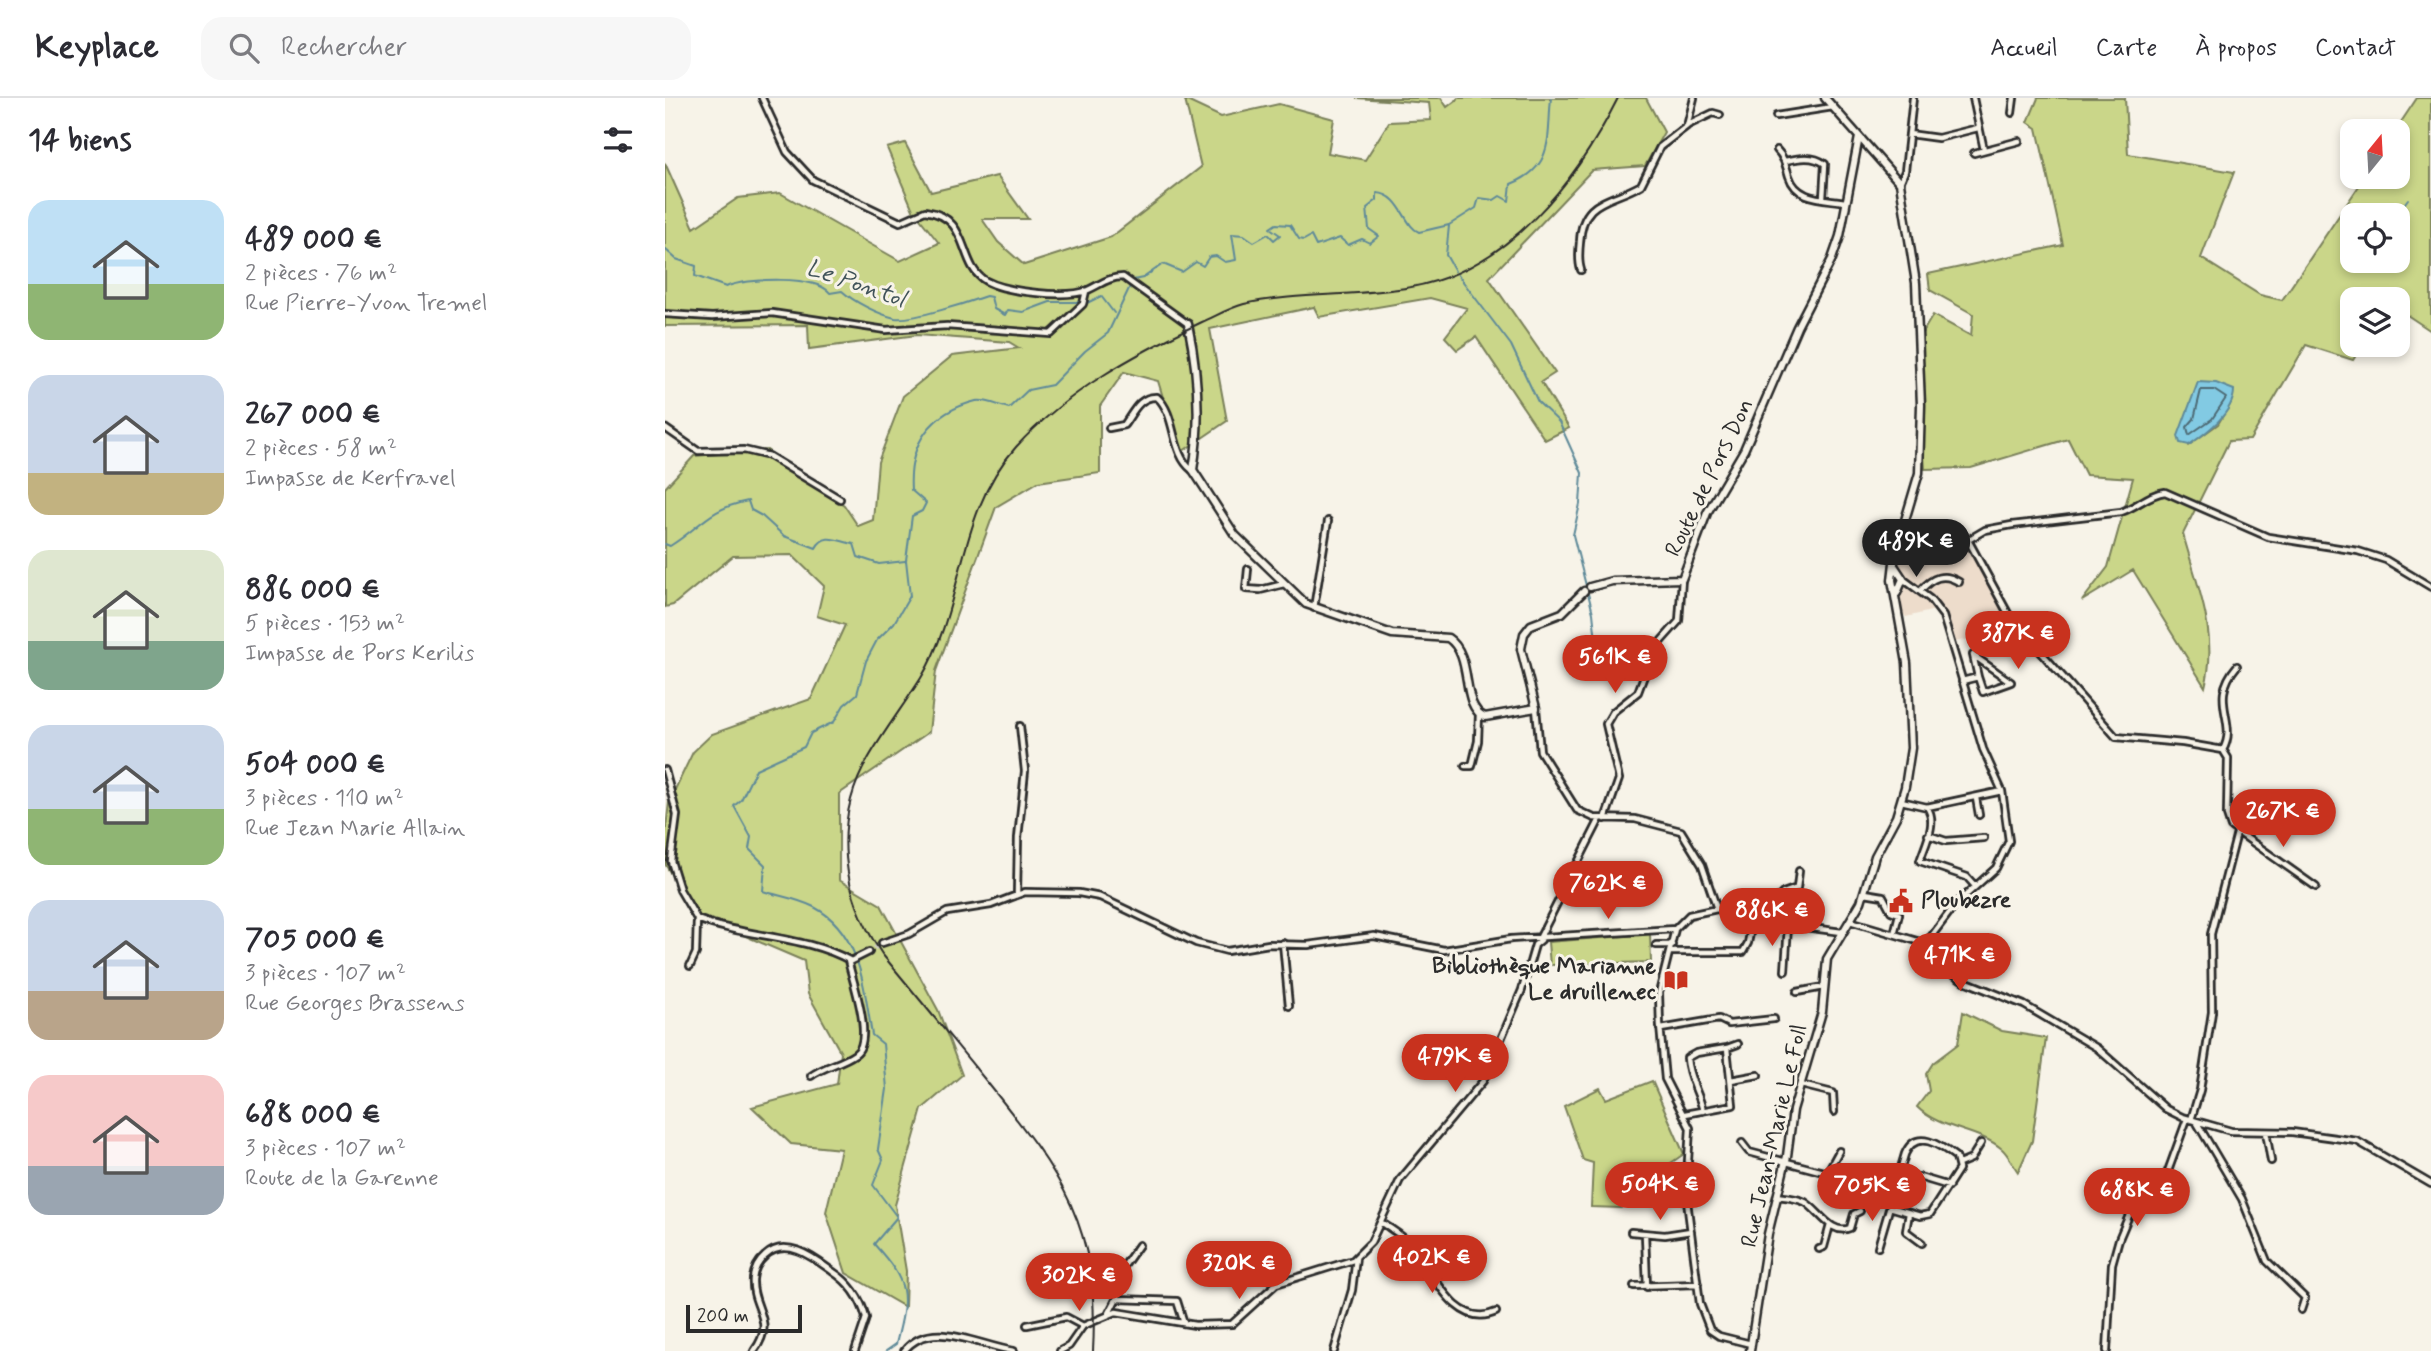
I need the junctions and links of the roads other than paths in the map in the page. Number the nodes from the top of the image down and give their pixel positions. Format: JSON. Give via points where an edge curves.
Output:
{"nodes":[{"id":1,"x":762,"y":98,"type":"edge"},
{"id":2,"x":1694,"y":98,"type":"edge"},
{"id":3,"x":1825,"y":98,"type":"edge"},
{"id":4,"x":1913,"y":98,"type":"edge"},
{"id":5,"x":1973,"y":98,"type":"edge"},
{"id":6,"x":2014,"y":98,"type":"edge"},
{"id":7,"x":1833,"y":107,"type":"junction"},
{"id":8,"x":2012,"y":113,"type":"dead end"},
{"id":9,"x":1720,"y":115,"type":"dead end"},
{"id":10,"x":1776,"y":116,"type":"dead end"},
{"id":11,"x":1687,"y":126,"type":"junction"},
{"id":12,"x":1978,"y":128,"type":"junction"},
{"id":13,"x":1909,"y":134,"type":"junction"},
{"id":14,"x":1859,"y":136,"type":"junction"},
{"id":15,"x":2019,"y":141,"type":"dead end"},
{"id":16,"x":1777,"y":150,"type":"dead end"},
{"id":17,"x":1985,"y":150,"type":"junction"},
{"id":18,"x":1974,"y":153,"type":"dead end"},
{"id":19,"x":1785,"y":162,"type":"junction"},
{"id":20,"x":1900,"y":183,"type":"junction"},
{"id":21,"x":1823,"y":198,"type":"junction"},
{"id":22,"x":1846,"y":202,"type":"junction"},
{"id":23,"x":1581,"y":270,"type":"dead end"},
{"id":24,"x":1086,"y":291,"type":"junction"},
{"id":25,"x":665,"y":314,"type":"edge"},
{"id":26,"x":1188,"y":324,"type":"joint"},
{"id":27,"x":665,"y":428,"type":"edge"},
{"id":28,"x":1109,"y":428,"type":"dead end"},
{"id":29,"x":1193,"y":470,"type":"junction"},
{"id":30,"x":840,"y":499,"type":"dead end"},
{"id":31,"x":1328,"y":521,"type":"dead end"},
{"id":32,"x":1968,"y":540,"type":"junction"},
{"id":33,"x":1897,"y":544,"type":"junction"},
{"id":34,"x":1248,"y":569,"type":"dead end"},
{"id":35,"x":1682,"y":579,"type":"junction"},
{"id":36,"x":1898,"y":581,"type":"junction"},
{"id":37,"x":1959,"y":582,"type":"dead end"},
{"id":38,"x":1284,"y":584,"type":"junction"},
{"id":39,"x":2431,"y":587,"type":"edge"},
{"id":40,"x":1921,"y":590,"type":"junction"},
{"id":41,"x":1314,"y":609,"type":"junction"},
{"id":42,"x":2237,"y":666,"type":"dead end"},
{"id":43,"x":1977,"y":677,"type":"junction"},
{"id":44,"x":1962,"y":681,"type":"junction"},
{"id":45,"x":1537,"y":708,"type":"junction"},
{"id":46,"x":1479,"y":714,"type":"junction"},
{"id":47,"x":1020,"y":726,"type":"dead end"},
{"id":48,"x":2223,"y":750,"type":"junction"},
{"id":49,"x":1465,"y":766,"type":"dead end"},
{"id":50,"x":665,"y":770,"type":"edge"},
{"id":51,"x":2002,"y":791,"type":"junction"},
{"id":52,"x":1976,"y":798,"type":"junction"},
{"id":53,"x":1901,"y":801,"type":"junction"},
{"id":54,"x":1927,"y":807,"type":"junction"},
{"id":55,"x":1979,"y":815,"type":"dead end"},
{"id":56,"x":1602,"y":819,"type":"junction"},
{"id":57,"x":2237,"y":832,"type":"junction"},
{"id":58,"x":1928,"y":835,"type":"junction"},
{"id":59,"x":1984,"y":838,"type":"dead end"},
{"id":60,"x":1799,"y":871,"type":"dead end"},
{"id":61,"x":1975,"y":886,"type":"junction"},
{"id":62,"x":2316,"y":887,"type":"dead end"},
{"id":63,"x":1017,"y":893,"type":"junction"},
{"id":64,"x":1865,"y":893,"type":"junction"},
{"id":65,"x":1717,"y":909,"type":"junction"},
{"id":66,"x":697,"y":919,"type":"junction"},
{"id":67,"x":1753,"y":919,"type":"junction"},
{"id":68,"x":1850,"y":921,"type":"junction"},
{"id":69,"x":1771,"y":923,"type":"junction"},
{"id":70,"x":1788,"y":926,"type":"junction"},
{"id":71,"x":1675,"y":929,"type":"junction"},
{"id":72,"x":1842,"y":932,"type":"junction"},
{"id":73,"x":1894,"y":934,"type":"junction"},
{"id":74,"x":1542,"y":939,"type":"junction"},
{"id":75,"x":882,"y":943,"type":"tunnel mouth"},
{"id":76,"x":1283,"y":943,"type":"junction"},
{"id":77,"x":1656,"y":945,"type":"dead end"},
{"id":78,"x":1672,"y":945,"type":"junction"},
{"id":79,"x":1924,"y":946,"type":"junction"},
{"id":80,"x":869,"y":952,"type":"tunnel mouth"},
{"id":81,"x":1670,"y":952,"type":"junction"},
{"id":82,"x":849,"y":960,"type":"junction"},
{"id":83,"x":690,"y":966,"type":"dead end"},
{"id":84,"x":1785,"y":971,"type":"dead end"},
{"id":85,"x":1824,"y":987,"type":"junction"},
{"id":86,"x":1797,"y":992,"type":"dead end"},
{"id":87,"x":1289,"y":1006,"type":"dead end"},
{"id":88,"x":1775,"y":1019,"type":"dead end"},
{"id":89,"x":1661,"y":1029,"type":"junction"},
{"id":90,"x":1738,"y":1044,"type":"dead end"},
{"id":91,"x":1727,"y":1048,"type":"junction"},
{"id":92,"x":1758,"y":1075,"type":"dead end"},
{"id":93,"x":811,"y":1076,"type":"dead end"},
{"id":94,"x":1731,"y":1080,"type":"junction"},
{"id":95,"x":1801,"y":1085,"type":"junction"},
{"id":96,"x":1703,"y":1111,"type":"junction"},
{"id":97,"x":1834,"y":1112,"type":"dead end"},
{"id":98,"x":1685,"y":1114,"type":"junction"},
{"id":99,"x":2192,"y":1120,"type":"junction"},
{"id":100,"x":2266,"y":1132,"type":"junction"},
{"id":101,"x":1742,"y":1143,"type":"dead end"},
{"id":102,"x":1981,"y":1143,"type":"dead end"},
{"id":103,"x":1839,"y":1151,"type":"dead end"},
{"id":104,"x":2270,"y":1161,"type":"dead end"},
{"id":105,"x":1785,"y":1163,"type":"junction"},
{"id":106,"x":1959,"y":1164,"type":"junction"},
{"id":107,"x":1827,"y":1173,"type":"junction"},
{"id":108,"x":1919,"y":1177,"type":"dead end"},
{"id":109,"x":2431,"y":1184,"type":"edge"},
{"id":110,"x":1949,"y":1186,"type":"junction"},
{"id":111,"x":1895,"y":1192,"type":"junction"},
{"id":112,"x":1777,"y":1196,"type":"junction"},
{"id":113,"x":1890,"y":1207,"type":"junction"},
{"id":114,"x":1860,"y":1211,"type":"dead end"},
{"id":115,"x":1909,"y":1213,"type":"junction"},
{"id":116,"x":1381,"y":1222,"type":"junction"},
{"id":117,"x":1830,"y":1225,"type":"junction"},
{"id":118,"x":1691,"y":1231,"type":"junction"},
{"id":119,"x":1631,"y":1232,"type":"dead end"},
{"id":120,"x":1645,"y":1234,"type":"junction"},
{"id":121,"x":1921,"y":1243,"type":"dead end"},
{"id":122,"x":1139,"y":1245,"type":"dead end"},
{"id":123,"x":1878,"y":1247,"type":"dead end"},
{"id":124,"x":1819,"y":1249,"type":"dead end"},
{"id":125,"x":1356,"y":1258,"type":"junction"},
{"id":126,"x":1697,"y":1284,"type":"junction"},
{"id":127,"x":1634,"y":1286,"type":"dead end"},
{"id":128,"x":1647,"y":1287,"type":"junction"},
{"id":129,"x":1118,"y":1299,"type":"junction"},
{"id":130,"x":2301,"y":1310,"type":"dead end"},
{"id":131,"x":1496,"y":1312,"type":"dead end"},
{"id":132,"x":1108,"y":1314,"type":"junction"},
{"id":133,"x":1184,"y":1324,"type":"junction"},
{"id":134,"x":1027,"y":1325,"type":"dead end"},
{"id":135,"x":1083,"y":1326,"type":"junction"},
{"id":136,"x":1751,"y":1347,"type":"edge"},
{"id":137,"x":1069,"y":1349,"type":"edge"},
{"id":138,"x":754,"y":1351,"type":"edge"},
{"id":139,"x":855,"y":1351,"type":"edge"},
{"id":140,"x":904,"y":1351,"type":"edge"},
{"id":141,"x":1014,"y":1351,"type":"edge"},
{"id":142,"x":1060,"y":1351,"type":"edge"},
{"id":143,"x":1334,"y":1351,"type":"edge"},
{"id":144,"x":2107,"y":1351,"type":"edge"}],
"edges":[{"from":1,"to":24,"type":"street","via":[[787,152],[818,183],[900,222],[925,211],[940,216],[961,234],[973,267],[986,281],[1043,294]]},
{"from":2,"to":11,"type":"street"},
{"from":3,"to":7,"type":"street"},
{"from":4,"to":13,"type":"street"},
{"from":5,"to":12,"type":"street"},
{"from":6,"to":8,"type":"street"},
{"from":7,"to":10,"type":"street"},
{"from":7,"to":14,"type":"street"},
{"from":9,"to":11,"type":"street","via":[[1713,113]]},
{"from":11,"to":23,"type":"street","via":[[1660,147],[1641,186],[1587,213],[1581,229]]},
{"from":12,"to":13,"type":"street","via":[[1938,138]]},
{"from":12,"to":17,"type":"street"},
{"from":13,"to":20,"type":"street"},
{"from":14,"to":20,"type":"street"},
{"from":14,"to":22,"type":"street","name":"Route de Pors Don"},
{"from":15,"to":17,"type":"street"},
{"from":16,"to":19,"type":"street"},
{"from":17,"to":18,"type":"street"},
{"from":19,"to":21,"type":"street","via":[[1796,190]]},
{"from":19,"to":21,"type":"street","via":[[1803,157],[1825,164]]},
{"from":20,"to":33,"type":"street","via":[[1916,283],[1921,405],[1919,473]]},
{"from":21,"to":22,"type":"street"},
{"from":22,"to":35,"type":"street","name":"Route de Pors Don","via":[[1832,259],[1744,450],[1707,513]]},
{"from":24,"to":25,"type":"street","via":[[1083,304],[1051,334],[947,326],[886,330],[772,313]]},
{"from":24,"to":26,"type":"street","via":[[1105,280],[1130,280]]},
{"from":26,"to":29,"type":"street","via":[[1196,363],[1198,438]]},
{"from":27,"to":30,"type":"street","via":[[698,451],[744,450],[769,456]]},
{"from":28,"to":29,"type":"street","via":[[1124,425],[1146,397],[1157,397],[1184,462]]},
{"from":29,"to":38,"type":"street","via":[[1235,535]]},
{"from":31,"to":41,"type":"street"},
{"from":32,"to":33,"type":"street"},
{"from":32,"to":39,"type":"street","via":[[1985,530],[2012,525],[2121,512],[2165,492],[2263,536],[2386,560]]},
{"from":32,"to":48,"type":"street","via":[[2010,617],[2116,737]]},
{"from":33,"to":36,"type":"street","via":[[1893,564]]},
{"from":34,"to":38,"type":"street","via":[[1246,589]]},
{"from":35,"to":45,"type":"street","via":[[1612,581],[1587,589],[1562,613],[1531,625],[1521,649]]},
{"from":35,"to":56,"type":"street","name":"Route de Pors Don","via":[[1680,618],[1652,653],[1638,692],[1613,712],[1606,724],[1619,779]]},
{"from":36,"to":40,"type":"street"},
{"from":36,"to":53,"type":"street","name":"Rue Jean-Marie Le Foll","via":[[1896,602],[1907,663],[1911,743]]},
{"from":37,"to":40,"type":"street","via":[[1939,577]]},
{"from":38,"to":41,"type":"street"},
{"from":40,"to":44,"type":"street","via":[[1943,616]]},
{"from":41,"to":46,"type":"street","via":[[1392,634],[1448,638],[1462,655]]},
{"from":42,"to":48,"type":"street","via":[[2222,695],[2230,735]]},
{"from":43,"to":43,"type":"street","via":[[1983,692],[2011,682],[1973,655]]},
{"from":43,"to":44,"type":"street"},
{"from":44,"to":51,"type":"street","via":[[1983,750]]},
{"from":45,"to":46,"type":"street","via":[[1493,717]]},
{"from":45,"to":56,"type":"street","via":[[1544,761],[1577,810]]},
{"from":46,"to":49,"type":"street","via":[[1475,755],[1472,766]]},
{"from":47,"to":63,"type":"street","via":[[1025,771]]},
{"from":48,"to":57,"type":"street","via":[[2228,758],[2228,818]]},
{"from":50,"to":66,"type":"street","via":[[677,815],[671,861],[680,890]]},
{"from":51,"to":52,"type":"street"},
{"from":51,"to":61,"type":"street","via":[[2009,841],[1996,868]]},
{"from":52,"to":54,"type":"street"},
{"from":52,"to":55,"type":"street"},
{"from":53,"to":54,"type":"street"},
{"from":53,"to":64,"type":"street","name":"Rue Jean-Marie Le Foll","via":[[1875,856]]},
{"from":54,"to":58,"type":"street","via":[[1932,818]]},
{"from":56,"to":65,"type":"street","via":[[1635,819],[1681,831],[1702,865]]},
{"from":56,"to":74,"type":"street","name":"Route de Pors Don"},
{"from":57,"to":62,"type":"street"},
{"from":57,"to":99,"type":"street","via":[[2211,933],[2212,1012]]},
{"from":58,"to":59,"type":"street","via":[[1946,841]]},
{"from":58,"to":61,"type":"street","via":[[1920,861],[1967,877]]},
{"from":60,"to":69,"type":"street","via":[[1797,888],[1774,902]]},
{"from":61,"to":79,"type":"street"},
{"from":63,"to":75,"type":"street","via":[[991,905],[947,912]]},
{"from":63,"to":76,"type":"street","via":[[1100,897],[1219,950]]},
{"from":64,"to":68,"type":"street","name":"Rue Jean-Marie Le Foll"},
{"from":64,"to":73,"type":"street","via":[[1883,896],[1891,911],[1899,914]]},
{"from":65,"to":67,"type":"street"},
{"from":65,"to":71,"type":"street","via":[[1689,915]]},
{"from":66,"to":82,"type":"street","via":[[729,930],[818,945]]},
{"from":66,"to":83,"type":"street","via":[[696,953]]},
{"from":67,"to":69,"type":"street"},
{"from":67,"to":81,"type":"street","via":[[1743,952]]},
{"from":68,"to":72,"type":"street","name":"Rue Jean-Marie Le Foll"},
{"from":68,"to":73,"type":"street"},
{"from":69,"to":70,"type":"street"},
{"from":70,"to":72,"type":"street"},
{"from":70,"to":84,"type":"street"},
{"from":71,"to":74,"type":"street"},
{"from":71,"to":78,"type":"street"},
{"from":72,"to":85,"type":"street","name":"Rue Jean-Marie Le Foll","via":[[1827,959]]},
{"from":73,"to":79,"type":"street"},
{"from":74,"to":76,"type":"street","via":[[1444,950],[1374,936],[1316,944]]},
{"from":74,"to":116,"type":"street","name":"Route de Pors Don","via":[[1535,946],[1522,990],[1483,1080],[1400,1180]]},
{"from":76,"to":87,"type":"street"},
{"from":77,"to":78,"type":"street"},
{"from":78,"to":81,"type":"street"},
{"from":79,"to":99,"type":"street","via":[[1935,961],[1962,980],[2024,1005],[2098,1048],[2167,1109]]},
{"from":80,"to":82,"type":"street"},
{"from":81,"to":89,"type":"street","via":[[1659,993]]},
{"from":82,"to":93,"type":"street","via":[[862,1020],[861,1046],[855,1054]]},
{"from":85,"to":86,"type":"street"},
{"from":85,"to":95,"type":"street","name":"Rue Jean-Marie Le Foll","via":[[1822,1012]]},
{"from":88,"to":89,"type":"street","via":[[1729,1024],[1719,1019]]},
{"from":89,"to":98,"type":"street","via":[[1665,1079]]},
{"from":90,"to":91,"type":"street"},
{"from":91,"to":94,"type":"street"},
{"from":91,"to":96,"type":"street","via":[[1687,1058]]},
{"from":92,"to":94,"type":"street"},
{"from":94,"to":96,"type":"street","via":[[1732,1106]]},
{"from":95,"to":97,"type":"street","via":[[1833,1093]]},
{"from":95,"to":105,"type":"street","name":"Rue Jean-Marie Le Foll"},
{"from":96,"to":98,"type":"street"},
{"from":98,"to":118,"type":"street","via":[[1691,1137],[1686,1193]]},
{"from":99,"to":100,"type":"street","via":[[2231,1131]]},
{"from":99,"to":130,"type":"street","via":[[2248,1211],[2267,1261],[2305,1297]]},
{"from":99,"to":144,"type":"street","via":[[2167,1174],[2130,1213],[2119,1239],[2112,1264]]},
{"from":100,"to":104,"type":"street"},
{"from":100,"to":109,"type":"street","via":[[2357,1141]]},
{"from":101,"to":105,"type":"street","via":[[1749,1152]]},
{"from":102,"to":106,"type":"street","via":[[1971,1159]]},
{"from":103,"to":107,"type":"street"},
{"from":105,"to":107,"type":"street"},
{"from":105,"to":112,"type":"street","name":"Rue Jean-Marie Le Foll"},
{"from":106,"to":110,"type":"street"},
{"from":106,"to":111,"type":"street","via":[[1957,1157],[1932,1142],[1915,1141],[1905,1154]]},
{"from":107,"to":111,"type":"street"},
{"from":108,"to":110,"type":"street"},
{"from":110,"to":115,"type":"street","via":[[1927,1216]]},
{"from":111,"to":113,"type":"street"},
{"from":112,"to":117,"type":"street","via":[[1803,1201]]},
{"from":112,"to":136,"type":"street","name":"Rue Jean-Marie Le Foll"},
{"from":113,"to":115,"type":"street"},
{"from":113,"to":123,"type":"street"},
{"from":114,"to":117,"type":"street","via":[[1847,1230]]},
{"from":115,"to":121,"type":"street","via":[[1906,1231]]},
{"from":116,"to":125,"type":"street","name":"Route de Pors Don"},
{"from":116,"to":131,"type":"street","via":[[1415,1248],[1458,1309],[1478,1316]]},
{"from":117,"to":124,"type":"street","via":[[1825,1247]]},
{"from":118,"to":120,"type":"street"},
{"from":118,"to":126,"type":"street"},
{"from":119,"to":120,"type":"street"},
{"from":120,"to":128,"type":"street"},
{"from":122,"to":129,"type":"street","via":[[1122,1269]]},
{"from":125,"to":133,"type":"street","via":[[1276,1284],[1232,1324]]},
{"from":125,"to":143,"type":"street"},
{"from":126,"to":128,"type":"street"},
{"from":126,"to":136,"type":"street","via":[[1710,1330]]},
{"from":127,"to":128,"type":"street"},
{"from":129,"to":132,"type":"street"},
{"from":129,"to":133,"type":"street","via":[[1177,1301]]},
{"from":132,"to":133,"type":"street"},
{"from":132,"to":135,"type":"street"},
{"from":134,"to":135,"type":"street","via":[[1066,1317]]},
{"from":135,"to":137,"type":"street"},
{"from":137,"to":142,"type":"street"},
{"from":138,"to":139,"type":"street","via":[[765,1322],[753,1287],[754,1271],[769,1252],[785,1247],[830,1269],[852,1289],[866,1318]]},
{"from":140,"to":141,"type":"street","via":[[923,1335],[937,1334]]}]}
